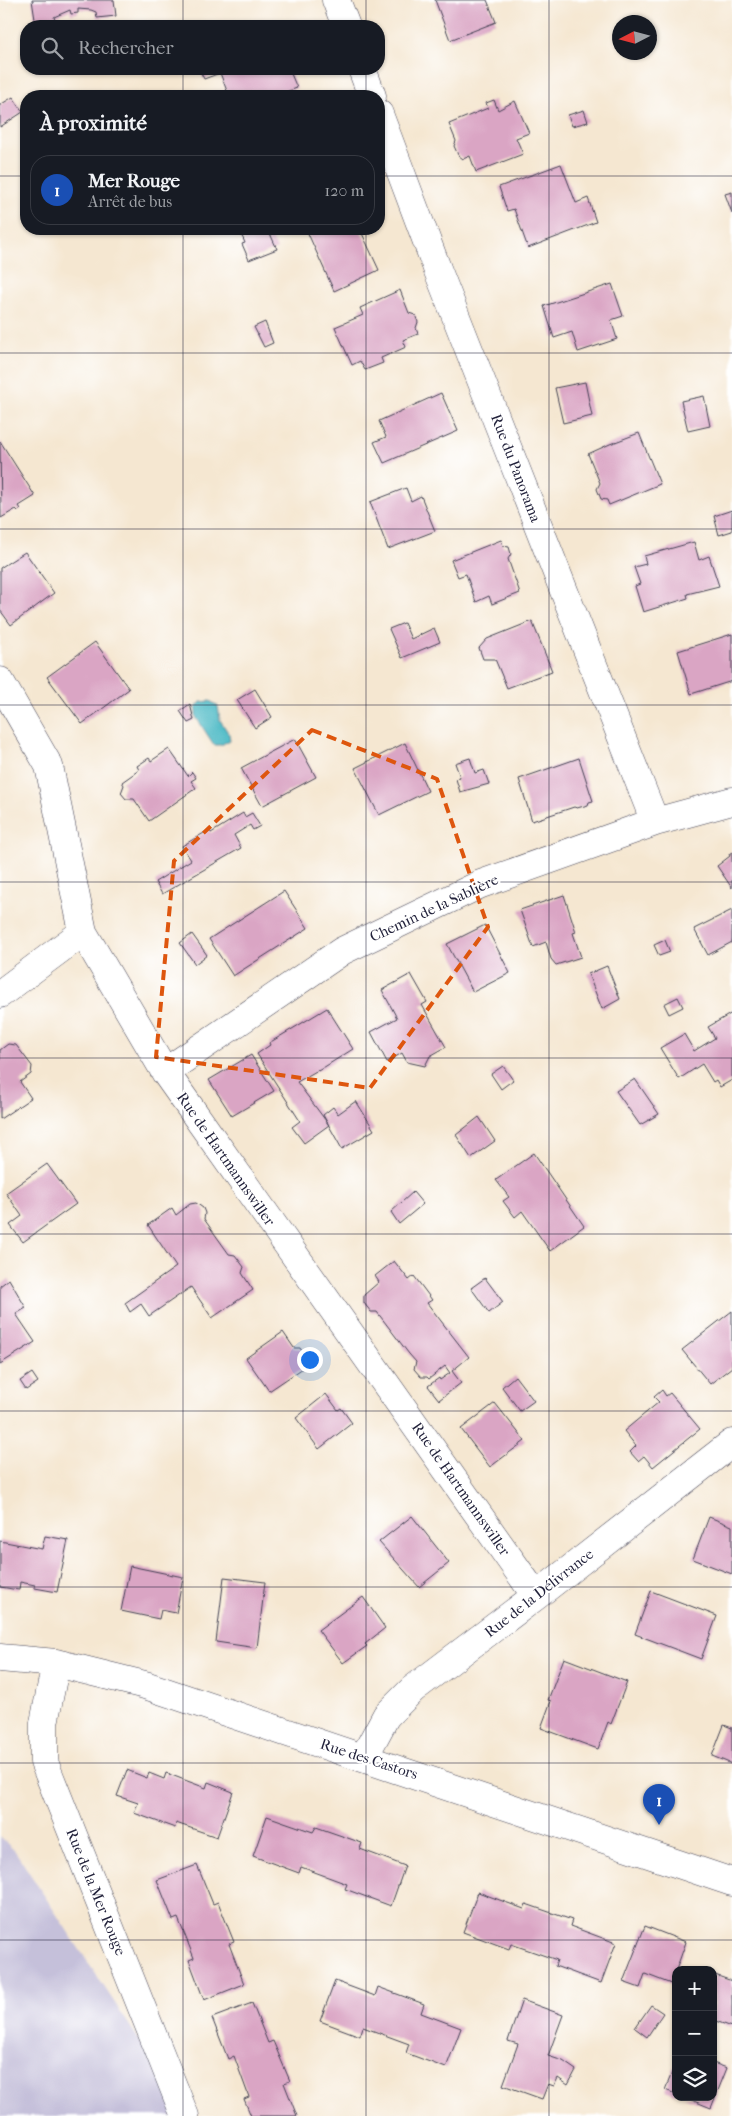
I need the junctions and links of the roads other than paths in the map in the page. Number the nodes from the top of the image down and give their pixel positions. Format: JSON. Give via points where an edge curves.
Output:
{"nodes":[{"id":1,"x":336,"y":0,"type":"edge"},
{"id":2,"x":344,"y":20,"type":"edge"},
{"id":3,"x":364,"y":75,"type":"edge"},
{"id":4,"x":370,"y":90,"type":"edge"},
{"id":5,"x":385,"y":130,"type":"edge"},
{"id":6,"x":0,"y":681,"type":"edge"},
{"id":7,"x":732,"y":801,"type":"edge"},
{"id":8,"x":655,"y":822,"type":"junction"},
{"id":9,"x":83,"y":932,"type":"junction"},
{"id":10,"x":0,"y":994,"type":"edge"},
{"id":11,"x":165,"y":1072,"type":"junction"},
{"id":12,"x":732,"y":1443,"type":"edge"},
{"id":13,"x":536,"y":1596,"type":"junction"},
{"id":14,"x":0,"y":1658,"type":"edge"},
{"id":15,"x":56,"y":1663,"type":"junction"},
{"id":16,"x":364,"y":1758,"type":"junction"},
{"id":17,"x":732,"y":1882,"type":"edge"},
{"id":18,"x":185,"y":2116,"type":"edge"}],
"edges":[{"from":1,"to":2,"type":"street"},
{"from":3,"to":4,"type":"street"},
{"from":5,"to":8,"type":"street","name":"Rue du Panorama"},
{"from":6,"to":9,"type":"street","name":"Rue de Hartmannswiller","via":[[49,766]]},
{"from":7,"to":8,"type":"street","name":"Chemin de la Sablière"},
{"from":8,"to":11,"type":"street","name":"Chemin de la Sablière","via":[[481,884],[342,951]]},
{"from":9,"to":10,"type":"street"},
{"from":9,"to":11,"type":"street","name":"Rue de Hartmannswiller"},
{"from":11,"to":13,"type":"street","name":"Rue de Hartmannswiller"},
{"from":12,"to":13,"type":"street","name":"Rue de la Délivrance"},
{"from":13,"to":16,"type":"street","name":"Rue de la Délivrance","via":[[412,1689],[386,1716]]},
{"from":14,"to":15,"type":"street","name":"Rue des Castors"},
{"from":15,"to":16,"type":"street","name":"Rue des Castors","via":[[145,1685]]},
{"from":15,"to":18,"type":"street","name":"Rue de la Mer Rouge","via":[[44,1723],[44,1762]]},
{"from":16,"to":17,"type":"street","name":"Rue des Castors"}]}
